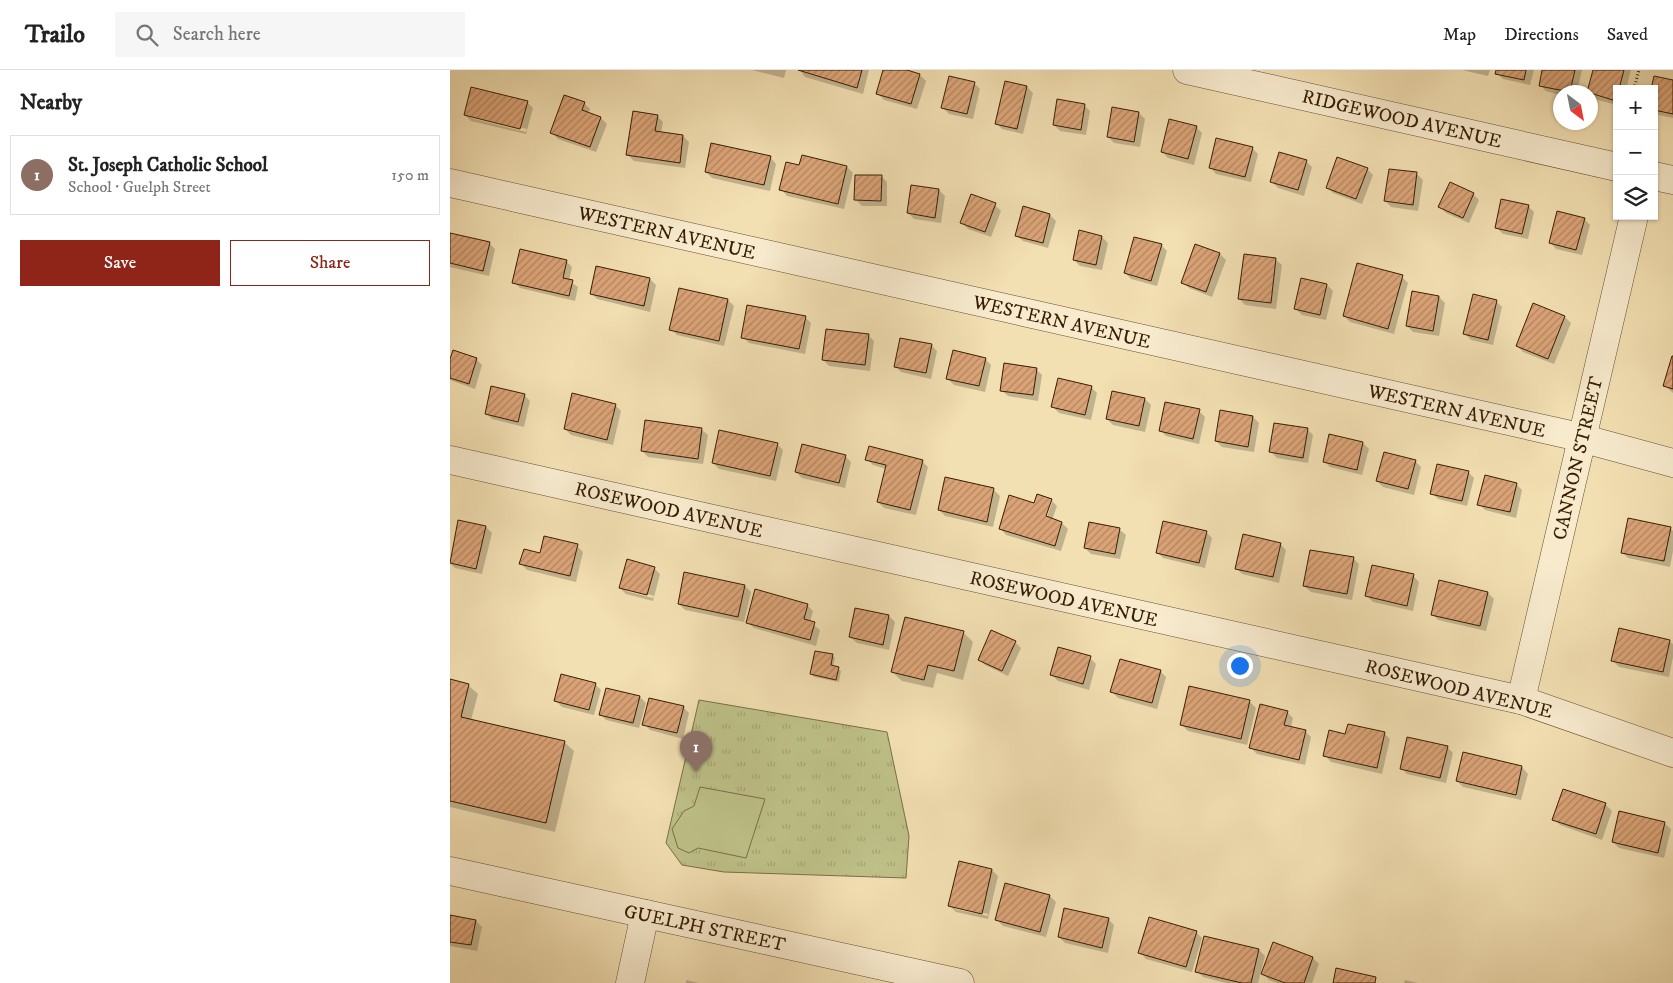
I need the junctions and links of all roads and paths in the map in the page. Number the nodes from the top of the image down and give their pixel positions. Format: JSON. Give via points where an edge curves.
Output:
{"nodes":[{"id":1,"x":1187,"y":70,"type":"edge"},
{"id":2,"x":1639,"y":70,"type":"edge"},
{"id":3,"x":1635,"y":85,"type":"edge"},
{"id":4,"x":1613,"y":166,"type":"edge"},
{"id":5,"x":1658,"y":177,"type":"edge"},
{"id":6,"x":1673,"y":180,"type":"edge"},
{"id":7,"x":450,"y":183,"type":"edge"},
{"id":8,"x":1633,"y":220,"type":"edge"},
{"id":9,"x":1582,"y":438,"type":"junction"},
{"id":10,"x":450,"y":460,"type":"edge"},
{"id":11,"x":1673,"y":464,"type":"edge"},
{"id":12,"x":1521,"y":700,"type":"junction"},
{"id":13,"x":1673,"y":754,"type":"edge"},
{"id":14,"x":450,"y":871,"type":"edge"},
{"id":15,"x":646,"y":914,"type":"junction"},
{"id":16,"x":630,"y":983,"type":"edge"},
{"id":17,"x":960,"y":983,"type":"edge"}],
"edges":[{"from":1,"to":4,"type":"street","name":"RIDGEWOOD AVENUE"},
{"from":2,"to":3,"type":"path"},
{"from":5,"to":6,"type":"street"},
{"from":7,"to":9,"type":"street","name":"WESTERN AVENUE"},
{"from":8,"to":9,"type":"street","name":"CANNON STREET"},
{"from":9,"to":11,"type":"street","name":"WESTERN AVENUE"},
{"from":9,"to":12,"type":"street","name":"CANNON STREET"},
{"from":10,"to":12,"type":"street","name":"ROSEWOOD AVENUE"},
{"from":12,"to":13,"type":"street","name":"ROSEWOOD AVENUE"},
{"from":14,"to":15,"type":"street","name":"GUELPH STREET"},
{"from":15,"to":16,"type":"street"},
{"from":15,"to":17,"type":"street","name":"GUELPH STREET"}]}
